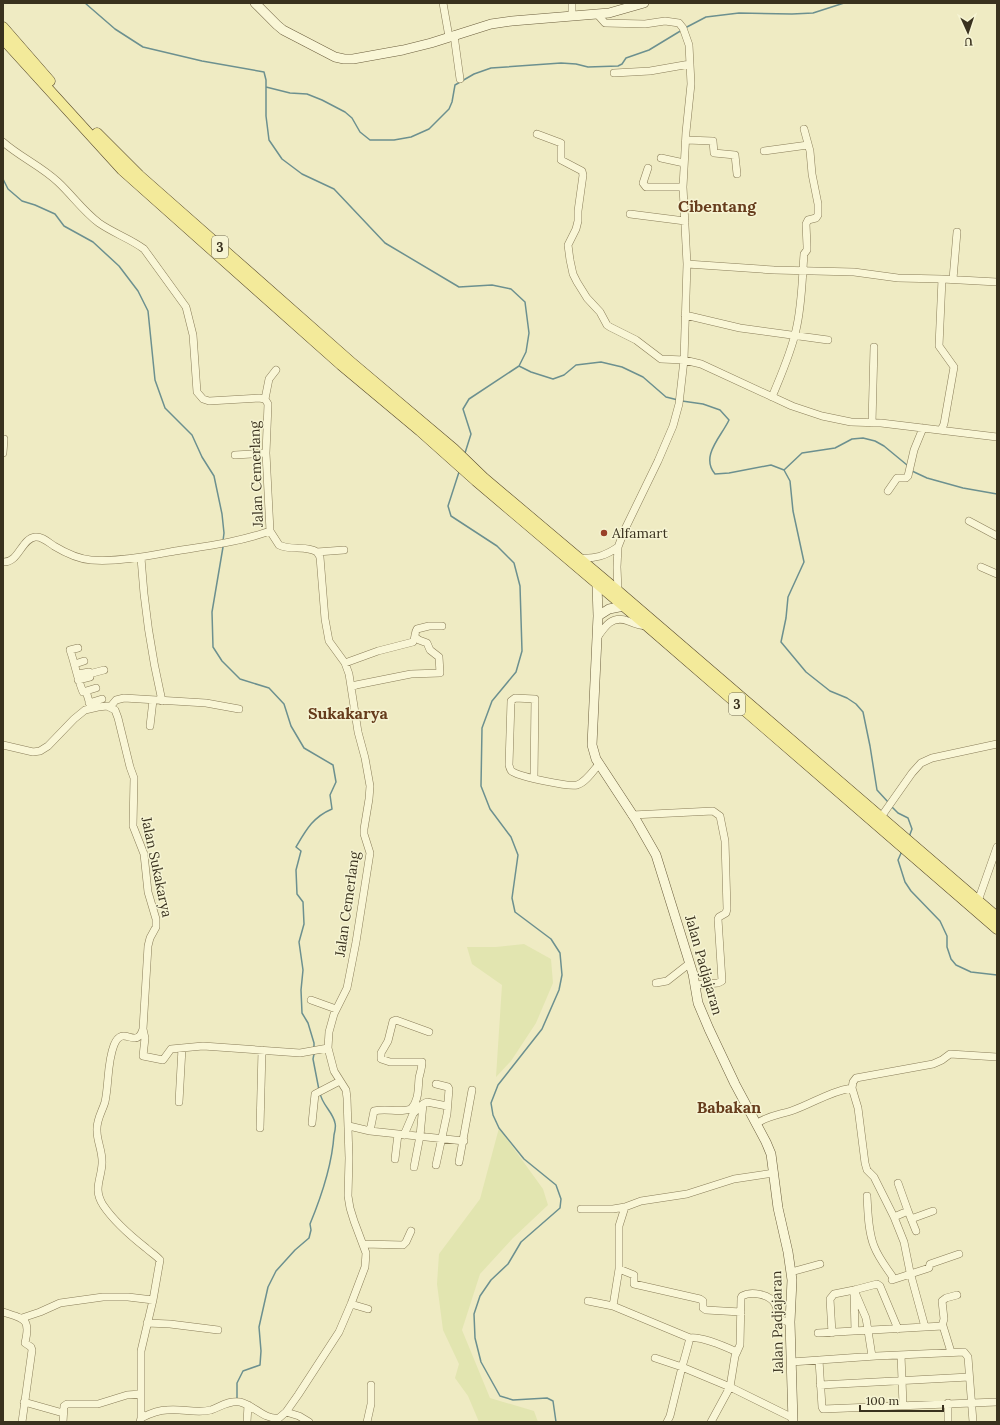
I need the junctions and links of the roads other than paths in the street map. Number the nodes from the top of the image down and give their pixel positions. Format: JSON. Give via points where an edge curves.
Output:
{"nodes":[{"id":1,"x":255,"y":3,"type":"edge"},
{"id":2,"x":443,"y":3,"type":"edge"},
{"id":3,"x":572,"y":3,"type":"edge"},
{"id":4,"x":644,"y":3,"type":"edge"},
{"id":5,"x":597,"y":14,"type":"junction"},
{"id":6,"x":572,"y":16,"type":"junction"},
{"id":7,"x":3,"y":27,"type":"edge"},
{"id":8,"x":452,"y":36,"type":"junction"},
{"id":9,"x":3,"y":39,"type":"edge"},
{"id":10,"x":690,"y":64,"type":"junction"},
{"id":11,"x":614,"y":73,"type":"dead end"},
{"id":12,"x":460,"y":79,"type":"dead end"},
{"id":13,"x":804,"y":129,"type":"dead end"},
{"id":14,"x":537,"y":134,"type":"dead end"},
{"id":15,"x":686,"y":140,"type":"junction"},
{"id":16,"x":3,"y":142,"type":"edge"},
{"id":17,"x":808,"y":145,"type":"junction"},
{"id":18,"x":764,"y":151,"type":"dead end"},
{"id":19,"x":661,"y":158,"type":"dead end"},
{"id":20,"x":684,"y":163,"type":"junction"},
{"id":21,"x":648,"y":168,"type":"dead end"},
{"id":22,"x":737,"y":174,"type":"dead end"},
{"id":23,"x":684,"y":187,"type":"junction"},
{"id":24,"x":630,"y":214,"type":"dead end"},
{"id":25,"x":685,"y":221,"type":"junction"},
{"id":26,"x":957,"y":232,"type":"dead end"},
{"id":27,"x":687,"y":264,"type":"junction"},
{"id":28,"x":804,"y":270,"type":"junction"},
{"id":29,"x":942,"y":279,"type":"junction"},
{"id":30,"x":954,"y":279,"type":"junction"},
{"id":31,"x":997,"y":282,"type":"edge"},
{"id":32,"x":685,"y":315,"type":"junction"},
{"id":33,"x":795,"y":335,"type":"junction"},
{"id":34,"x":828,"y":340,"type":"dead end"},
{"id":35,"x":874,"y":347,"type":"dead end"},
{"id":36,"x":684,"y":360,"type":"junction"},
{"id":37,"x":276,"y":370,"type":"dead end"},
{"id":38,"x":772,"y":397,"type":"junction"},
{"id":39,"x":265,"y":399,"type":"junction"},
{"id":40,"x":872,"y":423,"type":"junction"},
{"id":41,"x":924,"y":428,"type":"junction"},
{"id":42,"x":941,"y":430,"type":"junction"},
{"id":43,"x":997,"y":438,"type":"edge"},
{"id":44,"x":4,"y":439,"type":"edge"},
{"id":45,"x":451,"y":452,"type":"junction"},
{"id":46,"x":3,"y":453,"type":"edge"},
{"id":47,"x":266,"y":453,"type":"junction"},
{"id":48,"x":235,"y":455,"type":"dead end"},
{"id":49,"x":480,"y":479,"type":"junction"},
{"id":50,"x":888,"y":491,"type":"dead end"},
{"id":51,"x":970,"y":521,"type":"dead end"},
{"id":52,"x":270,"y":531,"type":"junction"},
{"id":53,"x":997,"y":536,"type":"edge"},
{"id":54,"x":618,"y":547,"type":"junction"},
{"id":55,"x":344,"y":550,"type":"dead end"},
{"id":56,"x":318,"y":552,"type":"junction"},
{"id":57,"x":141,"y":558,"type":"junction"},
{"id":58,"x":579,"y":558,"type":"junction"},
{"id":59,"x":3,"y":562,"type":"edge"},
{"id":60,"x":981,"y":567,"type":"dead end"},
{"id":61,"x":997,"y":574,"type":"edge"},
{"id":62,"x":597,"y":584,"type":"junction"},
{"id":63,"x":618,"y":591,"type":"junction"},
{"id":64,"x":624,"y":606,"type":"junction"},
{"id":65,"x":598,"y":616,"type":"junction"},
{"id":66,"x":442,"y":626,"type":"dead end"},
{"id":67,"x":647,"y":626,"type":"junction"},
{"id":68,"x":415,"y":637,"type":"junction"},
{"id":69,"x":597,"y":638,"type":"junction"},
{"id":70,"x":676,"y":646,"type":"junction"},
{"id":71,"x":78,"y":648,"type":"dead end"},
{"id":72,"x":84,"y":661,"type":"dead end"},
{"id":73,"x":345,"y":663,"type":"junction"},
{"id":74,"x":75,"y":664,"type":"junction"},
{"id":75,"x":104,"y":670,"type":"dead end"},
{"id":76,"x":78,"y":677,"type":"junction"},
{"id":77,"x":352,"y":687,"type":"junction"},
{"id":78,"x":96,"y":688,"type":"dead end"},
{"id":79,"x":86,"y":691,"type":"junction"},
{"id":80,"x":102,"y":699,"type":"dead end"},
{"id":81,"x":154,"y":700,"type":"junction"},
{"id":82,"x":162,"y":701,"type":"junction"},
{"id":83,"x":90,"y":705,"type":"junction"},
{"id":84,"x":110,"y":707,"type":"junction"},
{"id":85,"x":239,"y":709,"type":"dead end"},
{"id":86,"x":150,"y":726,"type":"dead end"},
{"id":87,"x":997,"y":744,"type":"edge"},
{"id":88,"x":3,"y":745,"type":"edge"},
{"id":89,"x":599,"y":764,"type":"junction"},
{"id":90,"x":534,"y":778,"type":"junction"},
{"id":91,"x":632,"y":815,"type":"junction"},
{"id":92,"x":881,"y":817,"type":"junction"},
{"id":93,"x":997,"y":847,"type":"edge"},
{"id":94,"x":978,"y":901,"type":"junction"},
{"id":95,"x":997,"y":917,"type":"edge"},
{"id":96,"x":997,"y":929,"type":"edge"},
{"id":97,"x":690,"y":963,"type":"junction"},
{"id":98,"x":656,"y":983,"type":"dead end"},
{"id":99,"x":695,"y":985,"type":"junction"},
{"id":100,"x":311,"y":1000,"type":"dead end"},
{"id":101,"x":336,"y":1009,"type":"junction"},
{"id":102,"x":143,"y":1028,"type":"junction"},
{"id":103,"x":429,"y":1032,"type":"dead end"},
{"id":104,"x":182,"y":1048,"type":"junction"},
{"id":105,"x":328,"y":1048,"type":"junction"},
{"id":106,"x":262,"y":1050,"type":"junction"},
{"id":107,"x":997,"y":1057,"type":"edge"},
{"id":108,"x":340,"y":1081,"type":"junction"},
{"id":109,"x":436,"y":1084,"type":"dead end"},
{"id":110,"x":852,"y":1088,"type":"junction"},
{"id":111,"x":472,"y":1090,"type":"dead end"},
{"id":112,"x":179,"y":1102,"type":"dead end"},
{"id":113,"x":423,"y":1104,"type":"junction"},
{"id":114,"x":447,"y":1106,"type":"junction"},
{"id":115,"x":312,"y":1123,"type":"dead end"},
{"id":116,"x":756,"y":1124,"type":"junction"},
{"id":117,"x":349,"y":1126,"type":"junction"},
{"id":118,"x":260,"y":1128,"type":"dead end"},
{"id":119,"x":370,"y":1131,"type":"junction"},
{"id":120,"x":401,"y":1135,"type":"junction"},
{"id":121,"x":420,"y":1136,"type":"junction"},
{"id":122,"x":442,"y":1139,"type":"junction"},
{"id":123,"x":464,"y":1141,"type":"junction"},
{"id":124,"x":395,"y":1159,"type":"dead end"},
{"id":125,"x":459,"y":1162,"type":"dead end"},
{"id":126,"x":436,"y":1165,"type":"dead end"},
{"id":127,"x":414,"y":1167,"type":"dead end"},
{"id":128,"x":774,"y":1173,"type":"junction"},
{"id":129,"x":898,"y":1183,"type":"dead end"},
{"id":130,"x":867,"y":1196,"type":"dead end"},
{"id":131,"x":625,"y":1207,"type":"junction"},
{"id":132,"x":582,"y":1209,"type":"dead end"},
{"id":133,"x":908,"y":1211,"type":"junction"},
{"id":134,"x":933,"y":1211,"type":"dead end"},
{"id":135,"x":894,"y":1217,"type":"junction"},
{"id":136,"x":911,"y":1218,"type":"junction"},
{"id":137,"x":411,"y":1231,"type":"dead end"},
{"id":138,"x":916,"y":1231,"type":"dead end"},
{"id":139,"x":364,"y":1244,"type":"junction"},
{"id":140,"x":959,"y":1254,"type":"dead end"},
{"id":141,"x":820,"y":1264,"type":"dead end"},
{"id":142,"x":619,"y":1269,"type":"junction"},
{"id":143,"x":791,"y":1272,"type":"junction"},
{"id":144,"x":910,"y":1274,"type":"junction"},
{"id":145,"x":854,"y":1290,"type":"junction"},
{"id":146,"x":957,"y":1295,"type":"dead end"},
{"id":147,"x":153,"y":1300,"type":"junction"},
{"id":148,"x":588,"y":1301,"type":"dead end"},
{"id":149,"x":351,"y":1304,"type":"junction"},
{"id":150,"x":613,"y":1306,"type":"junction"},
{"id":151,"x":368,"y":1309,"type":"dead end"},
{"id":152,"x":3,"y":1312,"type":"edge"},
{"id":153,"x":741,"y":1312,"type":"junction"},
{"id":154,"x":22,"y":1318,"type":"junction"},
{"id":155,"x":790,"y":1322,"type":"junction"},
{"id":156,"x":147,"y":1323,"type":"junction"},
{"id":157,"x":942,"y":1326,"type":"junction"},
{"id":158,"x":924,"y":1327,"type":"junction"},
{"id":159,"x":898,"y":1329,"type":"junction"},
{"id":160,"x":218,"y":1330,"type":"dead end"},
{"id":161,"x":868,"y":1330,"type":"junction"},
{"id":162,"x":855,"y":1331,"type":"junction"},
{"id":163,"x":818,"y":1333,"type":"dead end"},
{"id":164,"x":832,"y":1333,"type":"junction"},
{"id":165,"x":690,"y":1338,"type":"junction"},
{"id":166,"x":737,"y":1352,"type":"junction"},
{"id":167,"x":951,"y":1352,"type":"junction"},
{"id":168,"x":901,"y":1355,"type":"junction"},
{"id":169,"x":872,"y":1356,"type":"junction"},
{"id":170,"x":655,"y":1358,"type":"dead end"},
{"id":171,"x":819,"y":1360,"type":"junction"},
{"id":172,"x":791,"y":1362,"type":"junction"},
{"id":173,"x":682,"y":1367,"type":"junction"},
{"id":174,"x":969,"y":1377,"type":"junction"},
{"id":175,"x":902,"y":1381,"type":"junction"},
{"id":176,"x":371,"y":1385,"type":"dead end"},
{"id":177,"x":820,"y":1385,"type":"junction"},
{"id":178,"x":730,"y":1387,"type":"junction"},
{"id":179,"x":141,"y":1394,"type":"junction"},
{"id":180,"x":24,"y":1402,"type":"junction"},
{"id":181,"x":997,"y":1402,"type":"edge"},
{"id":182,"x":948,"y":1403,"type":"junction"},
{"id":183,"x":972,"y":1403,"type":"junction"},
{"id":184,"x":248,"y":1405,"type":"junction"},
{"id":185,"x":903,"y":1405,"type":"junction"},
{"id":186,"x":286,"y":1412,"type":"junction"},
{"id":187,"x":63,"y":1413,"type":"junction"},
{"id":188,"x":141,"y":1420,"type":"edge"},
{"id":189,"x":793,"y":1420,"type":"edge"},
{"id":190,"x":22,"y":1422,"type":"edge"},
{"id":191,"x":63,"y":1422,"type":"edge"},
{"id":192,"x":247,"y":1422,"type":"edge"},
{"id":193,"x":309,"y":1422,"type":"edge"},
{"id":194,"x":367,"y":1422,"type":"edge"},
{"id":195,"x":667,"y":1422,"type":"edge"},
{"id":196,"x":711,"y":1422,"type":"edge"},
{"id":197,"x":948,"y":1422,"type":"edge"},
{"id":198,"x":973,"y":1422,"type":"edge"}],
"edges":[{"from":1,"to":8,"type":"street","via":[[283,30],[344,59],[389,52]]},
{"from":2,"to":8,"type":"street"},
{"from":3,"to":6,"type":"street"},
{"from":4,"to":5,"type":"street"},
{"from":5,"to":6,"type":"street"},
{"from":5,"to":10,"type":"street","via":[[605,23],[679,23],[689,45]]},
{"from":6,"to":8,"type":"street","via":[[503,22]]},
{"from":7,"to":45,"type":"main road","number":"3","via":[[87,123],[139,175]]},
{"from":8,"to":12,"type":"street"},
{"from":9,"to":45,"type":"main road","number":"3","via":[[122,170],[336,360]]},
{"from":10,"to":11,"type":"street","via":[[650,71]]},
{"from":10,"to":15,"type":"street","via":[[691,84]]},
{"from":13,"to":17,"type":"street"},
{"from":14,"to":36,"type":"street","via":[[561,143],[561,160],[582,171],[578,220],[568,245],[573,274],[587,298],[610,327],[636,340],[661,359]]},
{"from":15,"to":20,"type":"street"},
{"from":15,"to":22,"type":"street","via":[[712,141],[714,153],[735,155]]},
{"from":16,"to":39,"type":"street","via":[[49,174],[100,224],[144,249],[186,307],[193,335],[198,392],[202,399]]},
{"from":17,"to":18,"type":"street"},
{"from":17,"to":28,"type":"street","via":[[818,215],[806,224],[808,246],[804,254]]},
{"from":19,"to":20,"type":"street"},
{"from":20,"to":23,"type":"street"},
{"from":21,"to":23,"type":"street","via":[[643,183],[646,188]]},
{"from":23,"to":25,"type":"street"},
{"from":24,"to":25,"type":"street"},
{"from":25,"to":27,"type":"street"},
{"from":26,"to":30,"type":"street"},
{"from":27,"to":28,"type":"street"},
{"from":27,"to":32,"type":"street"},
{"from":28,"to":29,"type":"street"},
{"from":28,"to":33,"type":"street","via":[[802,300]]},
{"from":29,"to":30,"type":"street"},
{"from":29,"to":42,"type":"street","via":[[939,346],[954,367]]},
{"from":30,"to":31,"type":"street"},
{"from":32,"to":33,"type":"street","via":[[740,328]]},
{"from":32,"to":36,"type":"street"},
{"from":33,"to":34,"type":"street"},
{"from":33,"to":38,"type":"street"},
{"from":35,"to":40,"type":"street"},
{"from":36,"to":38,"type":"street","via":[[701,364]]},
{"from":36,"to":54,"type":"street","via":[[675,417],[664,448]]},
{"from":37,"to":39,"type":"street","name":"Jalan Cemerlang","via":[[269,379]]},
{"from":38,"to":40,"type":"street","via":[[822,416]]},
{"from":39,"to":47,"type":"street","name":"Jalan Cemerlang","via":[[268,404]]},
{"from":40,"to":41,"type":"street"},
{"from":41,"to":42,"type":"street"},
{"from":41,"to":50,"type":"street","via":[[914,450],[907,477],[897,478]]},
{"from":42,"to":43,"type":"street"},
{"from":44,"to":46,"type":"street"},
{"from":45,"to":49,"type":"main road","number":"3"},
{"from":47,"to":48,"type":"street"},
{"from":47,"to":52,"type":"street","name":"Jalan Cemerlang"},
{"from":49,"to":58,"type":"main road","number":"3"},
{"from":49,"to":62,"type":"main road","number":"3"},
{"from":51,"to":53,"type":"street"},
{"from":52,"to":56,"type":"street","name":"Jalan Cemerlang","via":[[283,548],[310,548]]},
{"from":52,"to":57,"type":"street","via":[[239,541]]},
{"from":54,"to":58,"type":"street","via":[[600,557]]},
{"from":54,"to":63,"type":"street"},
{"from":55,"to":56,"type":"street"},
{"from":56,"to":73,"type":"street","name":"Jalan Cemerlang","via":[[329,641]]},
{"from":57,"to":59,"type":"street","via":[[86,559],[37,537],[29,539],[14,558]]},
{"from":57,"to":82,"type":"street","via":[[153,663]]},
{"from":58,"to":63,"type":"main road","number":"3"},
{"from":60,"to":61,"type":"street"},
{"from":62,"to":64,"type":"main road","number":"3"},
{"from":62,"to":65,"type":"street","name":"Jalan Padjajaran"},
{"from":63,"to":70,"type":"main road","number":"3"},
{"from":64,"to":65,"type":"street","via":[[609,609]]},
{"from":64,"to":67,"type":"main road","number":"3"},
{"from":65,"to":69,"type":"street","name":"Jalan Padjajaran"},
{"from":66,"to":68,"type":"street","via":[[417,629]]},
{"from":67,"to":69,"type":"street","via":[[621,619],[614,620],[608,623]]},
{"from":67,"to":70,"type":"main road","number":"3"},
{"from":68,"to":73,"type":"street","via":[[413,642]]},
{"from":68,"to":77,"type":"street","via":[[427,642],[430,650],[439,657],[440,673],[411,674]]},
{"from":69,"to":89,"type":"street","name":"Jalan Padjajaran","via":[[592,745]]},
{"from":70,"to":92,"type":"main road","number":"3"},
{"from":70,"to":96,"type":"main road","number":"3"},
{"from":71,"to":74,"type":"street","via":[[70,650]]},
{"from":72,"to":74,"type":"street"},
{"from":73,"to":77,"type":"street","name":"Jalan Cemerlang"},
{"from":74,"to":76,"type":"street"},
{"from":75,"to":76,"type":"street","via":[[89,674],[90,676]]},
{"from":76,"to":79,"type":"street","via":[[83,692]]},
{"from":77,"to":101,"type":"street","name":"Jalan Cemerlang","via":[[358,732],[370,786],[364,834],[370,853],[350,979]]},
{"from":78,"to":79,"type":"street"},
{"from":79,"to":83,"type":"street"},
{"from":80,"to":83,"type":"street"},
{"from":81,"to":82,"type":"street"},
{"from":81,"to":84,"type":"street","via":[[121,698],[114,701]]},
{"from":81,"to":86,"type":"street"},
{"from":82,"to":85,"type":"street","via":[[206,703]]},
{"from":83,"to":84,"type":"street"},
{"from":83,"to":88,"type":"street","via":[[40,752]]},
{"from":84,"to":102,"type":"street","name":"Jalan Sukakarya","via":[[114,708],[118,718],[134,778],[132,826],[144,854],[148,892],[156,918],[156,927],[148,946]]},
{"from":87,"to":92,"type":"street","via":[[932,758],[921,763]]},
{"from":89,"to":90,"type":"street","via":[[577,785]]},
{"from":89,"to":91,"type":"street","name":"Jalan Padjajaran"},
{"from":90,"to":90,"type":"street","via":[[512,772],[510,769],[511,701],[515,698],[535,699]]},
{"from":91,"to":97,"type":"street","name":"Jalan Padjajaran","via":[[656,855]]},
{"from":91,"to":99,"type":"street","via":[[713,811],[720,816],[725,841],[728,909],[718,919],[722,981]]},
{"from":92,"to":94,"type":"main road","number":"3"},
{"from":93,"to":94,"type":"street"},
{"from":94,"to":95,"type":"main road","number":"3"},
{"from":97,"to":98,"type":"street","via":[[667,981]]},
{"from":97,"to":99,"type":"street","name":"Jalan Padjajaran"},
{"from":99,"to":116,"type":"street","name":"Jalan Padjajaran","via":[[698,1003],[708,1029]]},
{"from":100,"to":101,"type":"street"},
{"from":101,"to":105,"type":"street","name":"Jalan Cemerlang","via":[[330,1024]]},
{"from":102,"to":104,"type":"street","name":"Jalan Sukakarya","via":[[143,1057],[163,1060],[171,1049]]},
{"from":102,"to":147,"type":"street","via":[[137,1037],[119,1036],[112,1050],[105,1101],[97,1125],[102,1164],[98,1188],[100,1199],[109,1212],[159,1259],[160,1266]]},
{"from":103,"to":119,"type":"street","via":[[393,1021],[381,1059],[390,1062],[422,1062],[419,1091],[411,1109],[374,1111]]},
{"from":104,"to":106,"type":"street","via":[[217,1046]]},
{"from":104,"to":112,"type":"street"},
{"from":105,"to":106,"type":"street","via":[[300,1053]]},
{"from":105,"to":108,"type":"street","name":"Jalan Cemerlang","via":[[334,1071]]},
{"from":106,"to":118,"type":"street"},
{"from":107,"to":110,"type":"street","via":[[950,1054],[933,1064],[856,1078]]},
{"from":108,"to":115,"type":"street","via":[[315,1094]]},
{"from":108,"to":117,"type":"street","name":"Jalan Cemerlang","via":[[346,1090]]},
{"from":109,"to":114,"type":"street","via":[[448,1087]]},
{"from":110,"to":116,"type":"street","via":[[762,1119]]},
{"from":110,"to":135,"type":"street","via":[[858,1108],[867,1170],[874,1177]]},
{"from":111,"to":123,"type":"street"},
{"from":113,"to":114,"type":"street","via":[[427,1102]]},
{"from":113,"to":120,"type":"street","via":[[415,1110]]},
{"from":113,"to":121,"type":"street"},
{"from":114,"to":122,"type":"street"},
{"from":116,"to":128,"type":"street","name":"Jalan Padjajaran","via":[[771,1154]]},
{"from":117,"to":119,"type":"street"},
{"from":117,"to":139,"type":"street","name":"Jalan Cemerlang","via":[[348,1196],[354,1221]]},
{"from":119,"to":120,"type":"street"},
{"from":120,"to":121,"type":"street"},
{"from":120,"to":124,"type":"street"},
{"from":121,"to":122,"type":"street"},
{"from":121,"to":127,"type":"street"},
{"from":122,"to":123,"type":"street"},
{"from":122,"to":126,"type":"street"},
{"from":123,"to":125,"type":"street"},
{"from":128,"to":131,"type":"street","via":[[734,1179],[687,1194],[641,1201]]},
{"from":128,"to":143,"type":"street","name":"Jalan Padjajaran"},
{"from":129,"to":133,"type":"street"},
{"from":130,"to":144,"type":"street","via":[[874,1246],[885,1266],[893,1280]]},
{"from":131,"to":132,"type":"street"},
{"from":131,"to":142,"type":"street","via":[[619,1226]]},
{"from":133,"to":135,"type":"street"},
{"from":133,"to":136,"type":"street"},
{"from":134,"to":136,"type":"street"},
{"from":135,"to":144,"type":"street","via":[[904,1242]]},
{"from":136,"to":138,"type":"street"},
{"from":137,"to":139,"type":"street","via":[[403,1245]]},
{"from":139,"to":149,"type":"street","name":"Jalan Cemerlang","via":[[365,1267]]},
{"from":140,"to":144,"type":"street"},
{"from":141,"to":143,"type":"street"},
{"from":142,"to":150,"type":"street"},
{"from":142,"to":153,"type":"street","via":[[634,1275],[634,1284],[703,1301],[703,1308],[706,1310]]},
{"from":143,"to":155,"type":"street","name":"Jalan Padjajaran"},
{"from":144,"to":158,"type":"street"},
{"from":145,"to":159,"type":"street","via":[[879,1284]]},
{"from":145,"to":161,"type":"street"},
{"from":145,"to":162,"type":"street"},
{"from":145,"to":164,"type":"street","via":[[837,1293],[831,1297]]},
{"from":146,"to":157,"type":"street","via":[[942,1301]]},
{"from":147,"to":154,"type":"street","via":[[103,1297],[60,1303]]},
{"from":147,"to":156,"type":"street"},
{"from":148,"to":150,"type":"street"},
{"from":149,"to":151,"type":"street"},
{"from":149,"to":186,"type":"street","name":"Jalan Cemerlang","via":[[339,1332]]},
{"from":150,"to":165,"type":"street"},
{"from":152,"to":154,"type":"street"},
{"from":153,"to":155,"type":"street","via":[[742,1296],[750,1293],[760,1295],[775,1303],[780,1320]]},
{"from":153,"to":166,"type":"street","via":[[741,1337]]},
{"from":154,"to":180,"type":"street","via":[[28,1327],[25,1344],[31,1346],[32,1350]]},
{"from":155,"to":172,"type":"street","name":"Jalan Padjajaran"},
{"from":156,"to":160,"type":"street"},
{"from":156,"to":179,"type":"street","via":[[141,1351]]},
{"from":157,"to":158,"type":"street"},
{"from":157,"to":167,"type":"street"},
{"from":158,"to":159,"type":"street"},
{"from":159,"to":161,"type":"street"},
{"from":161,"to":162,"type":"street"},
{"from":161,"to":169,"type":"street"},
{"from":162,"to":164,"type":"street"},
{"from":163,"to":164,"type":"street"},
{"from":165,"to":166,"type":"street","via":[[715,1343]]},
{"from":165,"to":173,"type":"street"},
{"from":166,"to":178,"type":"street"},
{"from":167,"to":168,"type":"street"},
{"from":167,"to":174,"type":"street","via":[[966,1354]]},
{"from":168,"to":169,"type":"street"},
{"from":168,"to":175,"type":"street"},
{"from":169,"to":171,"type":"street"},
{"from":170,"to":173,"type":"street"},
{"from":171,"to":172,"type":"street"},
{"from":171,"to":177,"type":"street"},
{"from":172,"to":189,"type":"street","name":"Jalan Padjajaran"},
{"from":173,"to":178,"type":"street"},
{"from":173,"to":195,"type":"street"},
{"from":174,"to":175,"type":"street"},
{"from":174,"to":183,"type":"street"},
{"from":175,"to":177,"type":"street"},
{"from":175,"to":185,"type":"street"},
{"from":176,"to":194,"type":"street","via":[[372,1404]]},
{"from":177,"to":185,"type":"street","via":[[824,1409]]},
{"from":178,"to":189,"type":"street"},
{"from":178,"to":196,"type":"street"},
{"from":179,"to":187,"type":"street","via":[[127,1395],[98,1404],[67,1404]]},
{"from":179,"to":188,"type":"street"},
{"from":180,"to":187,"type":"street"},
{"from":180,"to":190,"type":"street"},
{"from":181,"to":183,"type":"street"},
{"from":182,"to":183,"type":"street"},
{"from":182,"to":185,"type":"street"},
{"from":182,"to":197,"type":"street"},
{"from":183,"to":198,"type":"street"},
{"from":184,"to":186,"type":"street","via":[[274,1419]]},
{"from":184,"to":188,"type":"street","via":[[236,1401],[212,1410],[167,1410],[153,1413]]},
{"from":184,"to":192,"type":"street"},
{"from":186,"to":193,"type":"street"},
{"from":187,"to":191,"type":"street"}]}
